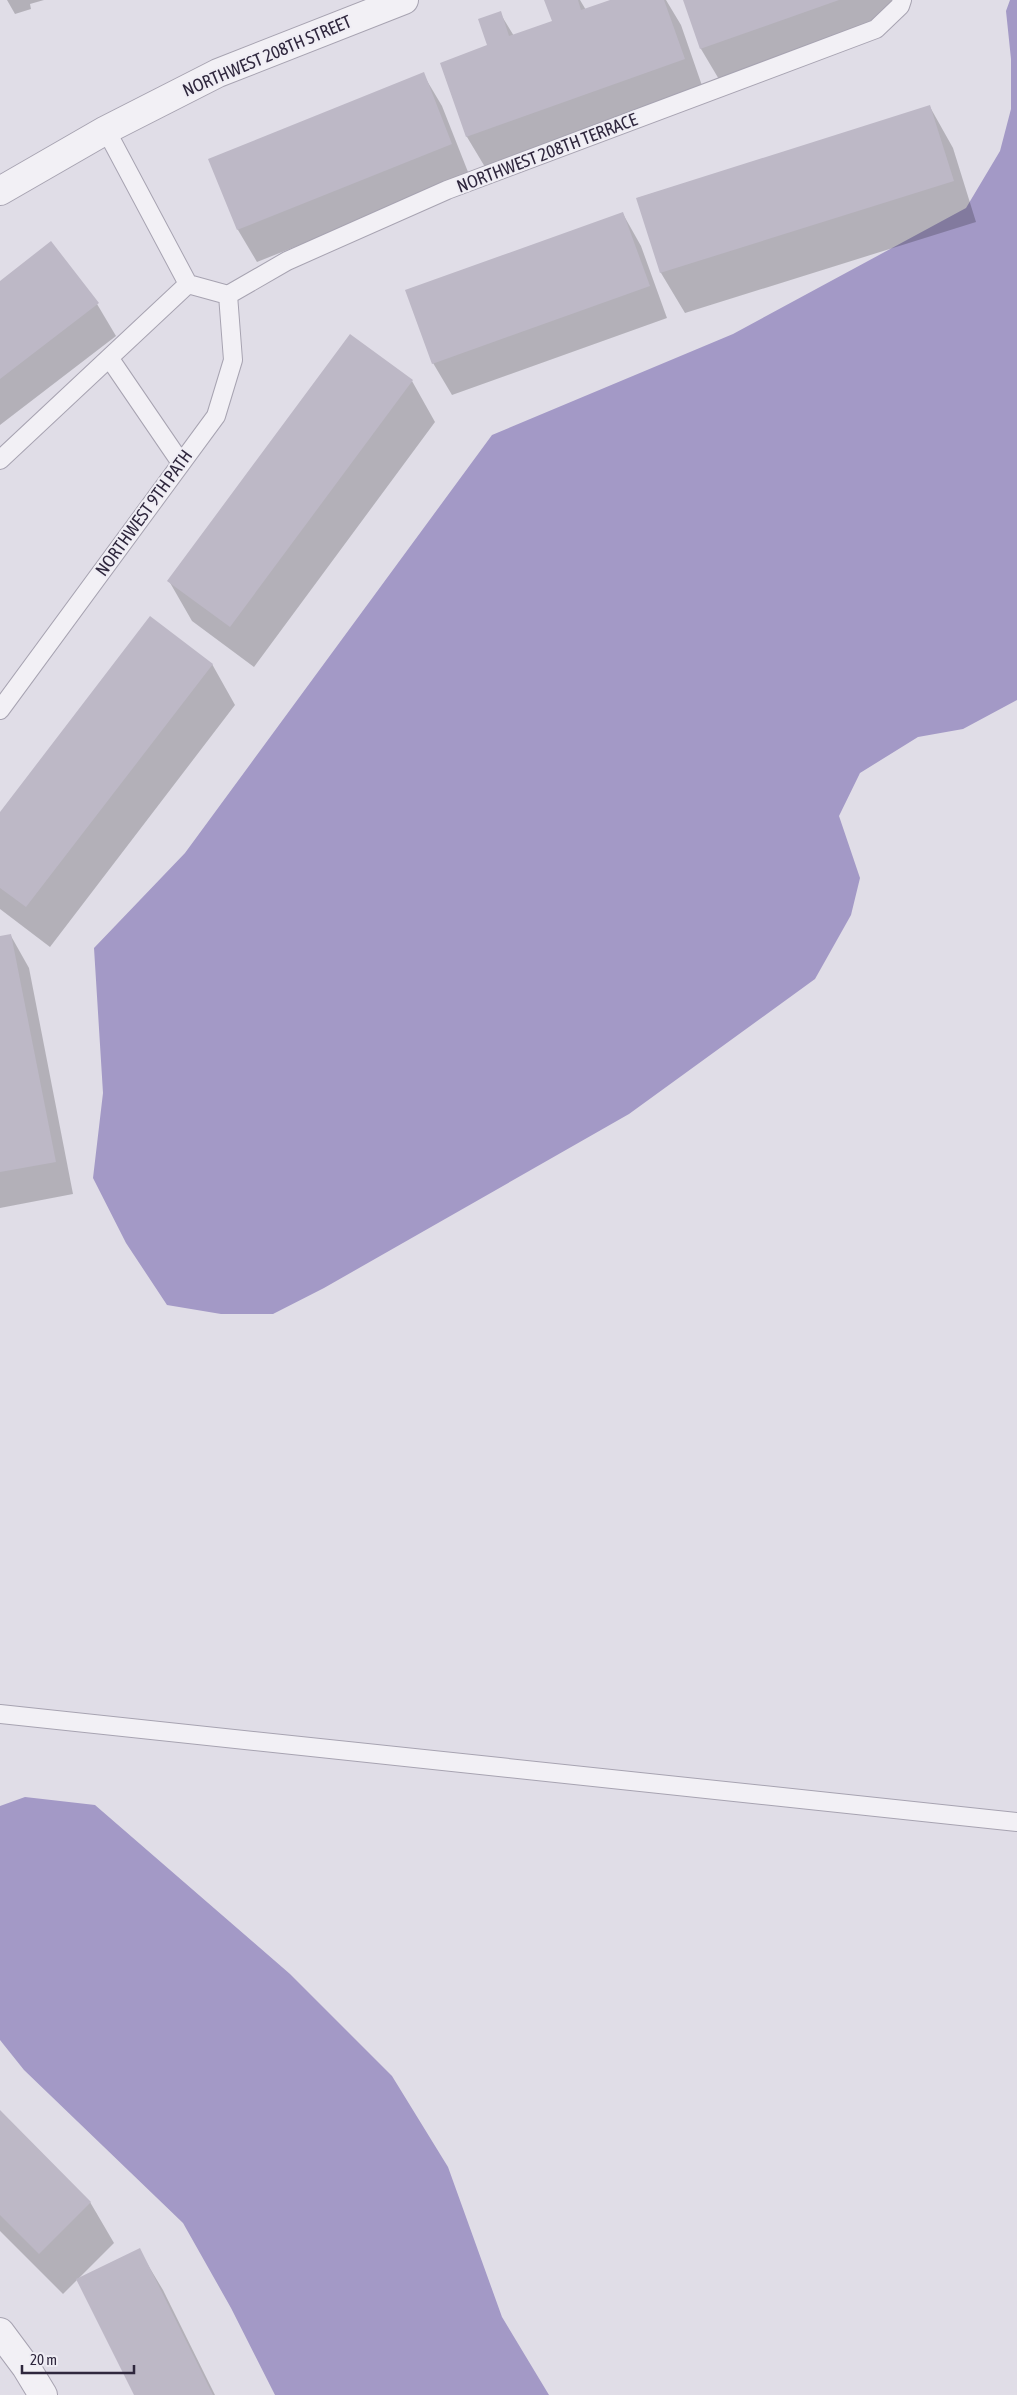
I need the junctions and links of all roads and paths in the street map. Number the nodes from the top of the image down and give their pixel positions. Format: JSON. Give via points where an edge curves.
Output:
{"nodes":[{"id":1,"x":404,"y":0,"type":"edge"},
{"id":2,"x":902,"y":0,"type":"edge"},
{"id":3,"x":106,"y":130,"type":"junction"},
{"id":4,"x":0,"y":191,"type":"edge"},
{"id":5,"x":188,"y":284,"type":"junction"},
{"id":6,"x":228,"y":295,"type":"junction"},
{"id":7,"x":110,"y":359,"type":"junction"},
{"id":8,"x":0,"y":460,"type":"edge"},
{"id":9,"x":181,"y":462,"type":"junction"},
{"id":10,"x":0,"y":710,"type":"edge"},
{"id":11,"x":0,"y":1714,"type":"edge"},
{"id":12,"x":1017,"y":1822,"type":"edge"},
{"id":13,"x":0,"y":2332,"type":"edge"},
{"id":14,"x":42,"y":2395,"type":"edge"}],
"edges":[{"from":1,"to":3,"type":"street","name":"NORTHWEST 208TH STREET","via":[[218,73]]},
{"from":2,"to":6,"type":"lane","name":"NORTHWEST 208TH TERRACE","via":[[900,6],[876,29],[447,190],[288,261]]},
{"from":3,"to":4,"type":"street","name":"NORTHWEST 208TH STREET"},
{"from":3,"to":5,"type":"lane"},
{"from":5,"to":6,"type":"lane"},
{"from":5,"to":7,"type":"lane"},
{"from":6,"to":9,"type":"lane","name":"NORTHWEST 9TH PATH","via":[[233,360],[216,416]]},
{"from":7,"to":8,"type":"lane"},
{"from":7,"to":9,"type":"lane"},
{"from":9,"to":10,"type":"lane","name":"NORTHWEST 9TH PATH"},
{"from":11,"to":12,"type":"lane"},
{"from":13,"to":14,"type":"street"}]}
